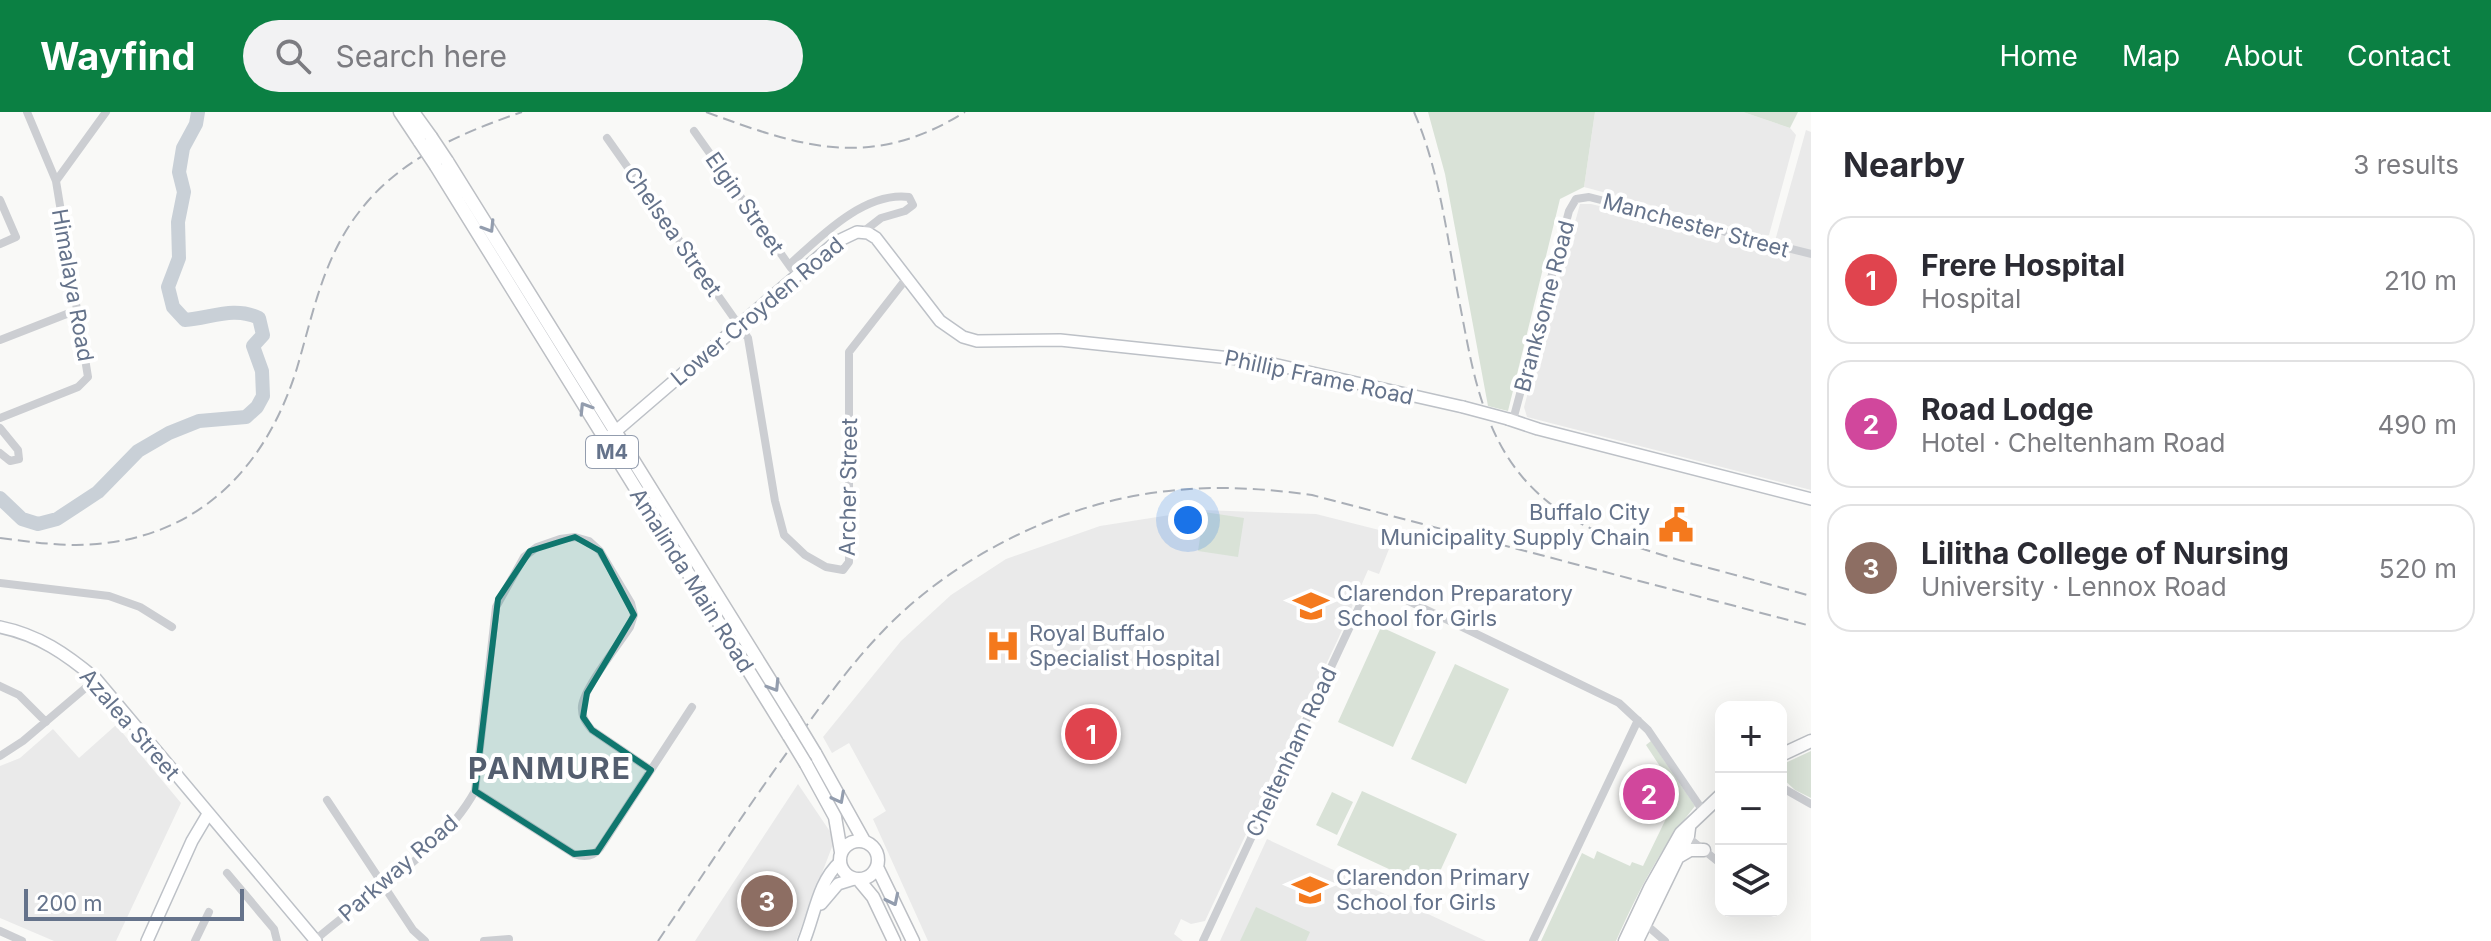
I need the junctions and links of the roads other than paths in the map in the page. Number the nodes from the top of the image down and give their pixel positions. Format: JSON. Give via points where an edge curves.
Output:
{"nodes":[{"id":1,"x":27,"y":112,"type":"edge"},
{"id":2,"x":106,"y":112,"type":"edge"},
{"id":3,"x":400,"y":112,"type":"edge"},
{"id":4,"x":413,"y":112,"type":"edge"},
{"id":5,"x":694,"y":131,"type":"dead end"},
{"id":6,"x":607,"y":138,"type":"dead end"},
{"id":7,"x":426,"y":140,"type":"junction"},
{"id":8,"x":442,"y":164,"type":"junction"},
{"id":9,"x":56,"y":181,"type":"junction"},
{"id":10,"x":1581,"y":197,"type":"joint"},
{"id":11,"x":0,"y":200,"type":"edge"},
{"id":12,"x":858,"y":210,"type":"junction"},
{"id":13,"x":866,"y":230,"type":"junction"},
{"id":14,"x":0,"y":244,"type":"edge"},
{"id":15,"x":1811,"y":254,"type":"edge"},
{"id":16,"x":792,"y":270,"type":"junction"},
{"id":17,"x":906,"y":279,"type":"junction"},
{"id":18,"x":77,"y":310,"type":"junction"},
{"id":19,"x":738,"y":324,"type":"junction"},
{"id":20,"x":0,"y":340,"type":"edge"},
{"id":21,"x":0,"y":418,"type":"edge"},
{"id":22,"x":1511,"y":420,"type":"junction"},
{"id":23,"x":0,"y":428,"type":"edge"},
{"id":24,"x":616,"y":432,"type":"junction"},
{"id":25,"x":605,"y":440,"type":"junction"},
{"id":26,"x":0,"y":453,"type":"edge"},
{"id":27,"x":1811,"y":499,"type":"edge"},
{"id":28,"x":0,"y":583,"type":"edge"},
{"id":29,"x":0,"y":627,"type":"edge"},
{"id":30,"x":172,"y":627,"type":"dead end"},
{"id":31,"x":96,"y":679,"type":"junction"},
{"id":32,"x":0,"y":686,"type":"edge"},
{"id":33,"x":692,"y":707,"type":"dead end"},
{"id":34,"x":1638,"y":720,"type":"junction"},
{"id":35,"x":46,"y":722,"type":"junction"},
{"id":36,"x":1811,"y":741,"type":"edge"},
{"id":37,"x":1787,"y":752,"type":"edge"},
{"id":38,"x":0,"y":756,"type":"edge"},
{"id":39,"x":651,"y":770,"type":"junction"},
{"id":40,"x":475,"y":791,"type":"junction"},
{"id":41,"x":1787,"y":791,"type":"edge"},
{"id":42,"x":327,"y":800,"type":"dead end"},
{"id":43,"x":1715,"y":800,"type":"edge"},
{"id":44,"x":1810,"y":805,"type":"edge"},
{"id":45,"x":1703,"y":811,"type":"junction"},
{"id":46,"x":208,"y":814,"type":"junction"},
{"id":47,"x":1686,"y":833,"type":"junction"},
{"id":48,"x":864,"y":841,"type":"junction"},
{"id":49,"x":1704,"y":850,"type":"junction"},
{"id":50,"x":840,"y":857,"type":"junction"},
{"id":51,"x":1677,"y":857,"type":"junction"},
{"id":52,"x":1715,"y":859,"type":"edge"},
{"id":53,"x":877,"y":867,"type":"junction"},
{"id":54,"x":227,"y":873,"type":"dead end"},
{"id":55,"x":856,"y":879,"type":"junction"},
{"id":56,"x":384,"y":884,"type":"junction"},
{"id":57,"x":209,"y":912,"type":"dead end"},
{"id":58,"x":814,"y":915,"type":"junction"},
{"id":59,"x":1641,"y":920,"type":"junction"},
{"id":60,"x":0,"y":931,"type":"edge"},
{"id":61,"x":509,"y":939,"type":"dead end"},
{"id":62,"x":22,"y":941,"type":"edge"},
{"id":63,"x":147,"y":941,"type":"edge"},
{"id":64,"x":195,"y":941,"type":"edge"},
{"id":65,"x":277,"y":941,"type":"edge"},
{"id":66,"x":315,"y":941,"type":"edge"},
{"id":67,"x":425,"y":941,"type":"edge"},
{"id":68,"x":484,"y":941,"type":"edge"},
{"id":69,"x":804,"y":941,"type":"edge"},
{"id":70,"x":894,"y":941,"type":"edge"},
{"id":71,"x":913,"y":941,"type":"edge"},
{"id":72,"x":1203,"y":941,"type":"edge"},
{"id":73,"x":1533,"y":941,"type":"edge"},
{"id":74,"x":1625,"y":941,"type":"edge"},
{"id":75,"x":1637,"y":941,"type":"edge"},
{"id":76,"x":1665,"y":941,"type":"edge"}],
"edges":[{"from":1,"to":9,"type":"street"},
{"from":2,"to":9,"type":"street","name":"Himalaya Road"},
{"from":3,"to":7,"type":"main road","name":"Amalinda Main Road","number":"M4"},
{"from":4,"to":7,"type":"main road","name":"Amalinda Main Road","number":"M4"},
{"from":5,"to":16,"type":"street","name":"Elgin Street"},
{"from":6,"to":19,"type":"street","name":"Chelsea Street"},
{"from":7,"to":8,"type":"main road","name":"Amalinda Main Road","number":"M4","bridge":true},
{"from":8,"to":24,"type":"main road","name":"Amalinda Main Road","number":"M4","one_way":true},
{"from":25,"to":8,"type":"main road","name":"Amalinda Main Road","number":"M4","one_way":true},
{"from":9,"to":18,"type":"street","name":"Himalaya Road"},
{"from":10,"to":15,"type":"street","name":"Manchester Street"},
{"from":10,"to":22,"type":"street","name":"Branksome Road","via":[[1569,211]]},
{"from":11,"to":14,"type":"street","via":[[16,237]]},
{"from":12,"to":13,"type":"street"},
{"from":12,"to":13,"type":"street","name":"Lower Croyden Road","via":[[897,197],[912,200],[909,210],[890,214]]},
{"from":12,"to":16,"type":"street","name":"Lower Croyden Road","via":[[836,224]]},
{"from":13,"to":16,"type":"street","name":"Lower Croyden Road","via":[[842,238]]},
{"from":13,"to":17,"type":"street","name":"Phillip Frame Road"},
{"from":16,"to":19,"type":"street","name":"Lower Croyden Road"},
{"from":17,"to":19,"type":"street","name":"Archer Street","via":[[849,352],[850,552],[843,570],[805,555],[784,535],[750,344]]},
{"from":17,"to":22,"type":"street","name":"Phillip Frame Road","bridge":true,"via":[[940,321],[977,341],[1060,340],[1259,361]]},
{"from":18,"to":20,"type":"street"},
{"from":18,"to":21,"type":"street","name":"Himalaya Road","via":[[86,381]]},
{"from":19,"to":24,"type":"street","name":"Lower Croyden Road"},
{"from":22,"to":27,"type":"street","name":"Phillip Frame Road"},
{"from":23,"to":26,"type":"street","via":[[19,459],[10,461]]},
{"from":24,"to":25,"type":"street","name":"Lower Croyden Road"},
{"from":24,"to":48,"type":"main road","name":"Amalinda Main Road","number":"M4","one_way":true,"bridge":true},
{"from":25,"to":50,"type":"main road","name":"Amalinda Main Road","number":"M4","bridge":true,"via":[[806,764],[835,817]]},
{"from":28,"to":30,"type":"street","via":[[109,596]]},
{"from":29,"to":31,"type":"street","name":"Azalea Street","via":[[45,641]]},
{"from":31,"to":35,"type":"street"},
{"from":31,"to":46,"type":"street","name":"Azalea Street"},
{"from":32,"to":35,"type":"street","via":[[19,695]]},
{"from":33,"to":39,"type":"street"},
{"from":34,"to":45,"type":"street","name":"Cheltenham Road"},
{"from":34,"to":72,"type":"street","name":"Cheltenham Road","via":[[1605,694],[1396,595],[1371,592],[1361,603]]},
{"from":34,"to":73,"type":"street"},
{"from":35,"to":38,"type":"street"},
{"from":36,"to":37,"type":"main road"},
{"from":39,"to":40,"type":"street","via":[[600,848],[587,856],[574,854]]},
{"from":39,"to":40,"type":"street","via":[[592,730],[583,717],[587,693],[634,615],[600,551],[583,539],[567,538],[530,551],[498,599]]},
{"from":40,"to":56,"type":"street","name":"Parkway Road","via":[[446,830]]},
{"from":41,"to":44,"type":"street"},
{"from":42,"to":56,"type":"street"},
{"from":43,"to":45,"type":"main road"},
{"from":45,"to":47,"type":"main road"},
{"from":46,"to":63,"type":"street"},
{"from":46,"to":66,"type":"street","name":"Azalea Street"},
{"from":47,"to":49,"type":"street"},
{"from":47,"to":51,"type":"main road"},
{"from":47,"to":59,"type":"main road"},
{"from":48,"to":50,"type":"main road","via":[[853,841]]},
{"from":48,"to":53,"type":"main road","name":"Amalinda Main Road","number":"M4","via":[[877,854]]},
{"from":49,"to":51,"type":"main road"},
{"from":49,"to":52,"type":"street"},
{"from":50,"to":55,"type":"main road","name":"Amalinda Main Road","number":"M4","via":[[844,873]]},
{"from":50,"to":58,"type":"street","via":[[826,877]]},
{"from":51,"to":59,"type":"main road"},
{"from":53,"to":55,"type":"main road","via":[[870,876]]},
{"from":53,"to":71,"type":"main road","name":"Amalinda Main Road","number":"M4","one_way":true},
{"from":54,"to":65,"type":"street","via":[[274,929]]},
{"from":55,"to":58,"type":"street","via":[[838,884]]},
{"from":55,"to":70,"type":"main road","name":"Amalinda Main Road","number":"M4","via":[[873,897]]},
{"from":56,"to":66,"type":"street","name":"Parkway Road"},
{"from":56,"to":67,"type":"street"},
{"from":57,"to":64,"type":"street"},
{"from":58,"to":69,"type":"street"},
{"from":59,"to":74,"type":"main road"},
{"from":59,"to":75,"type":"main road"},
{"from":59,"to":76,"type":"street"},
{"from":60,"to":62,"type":"street"},
{"from":61,"to":68,"type":"street"}]}
